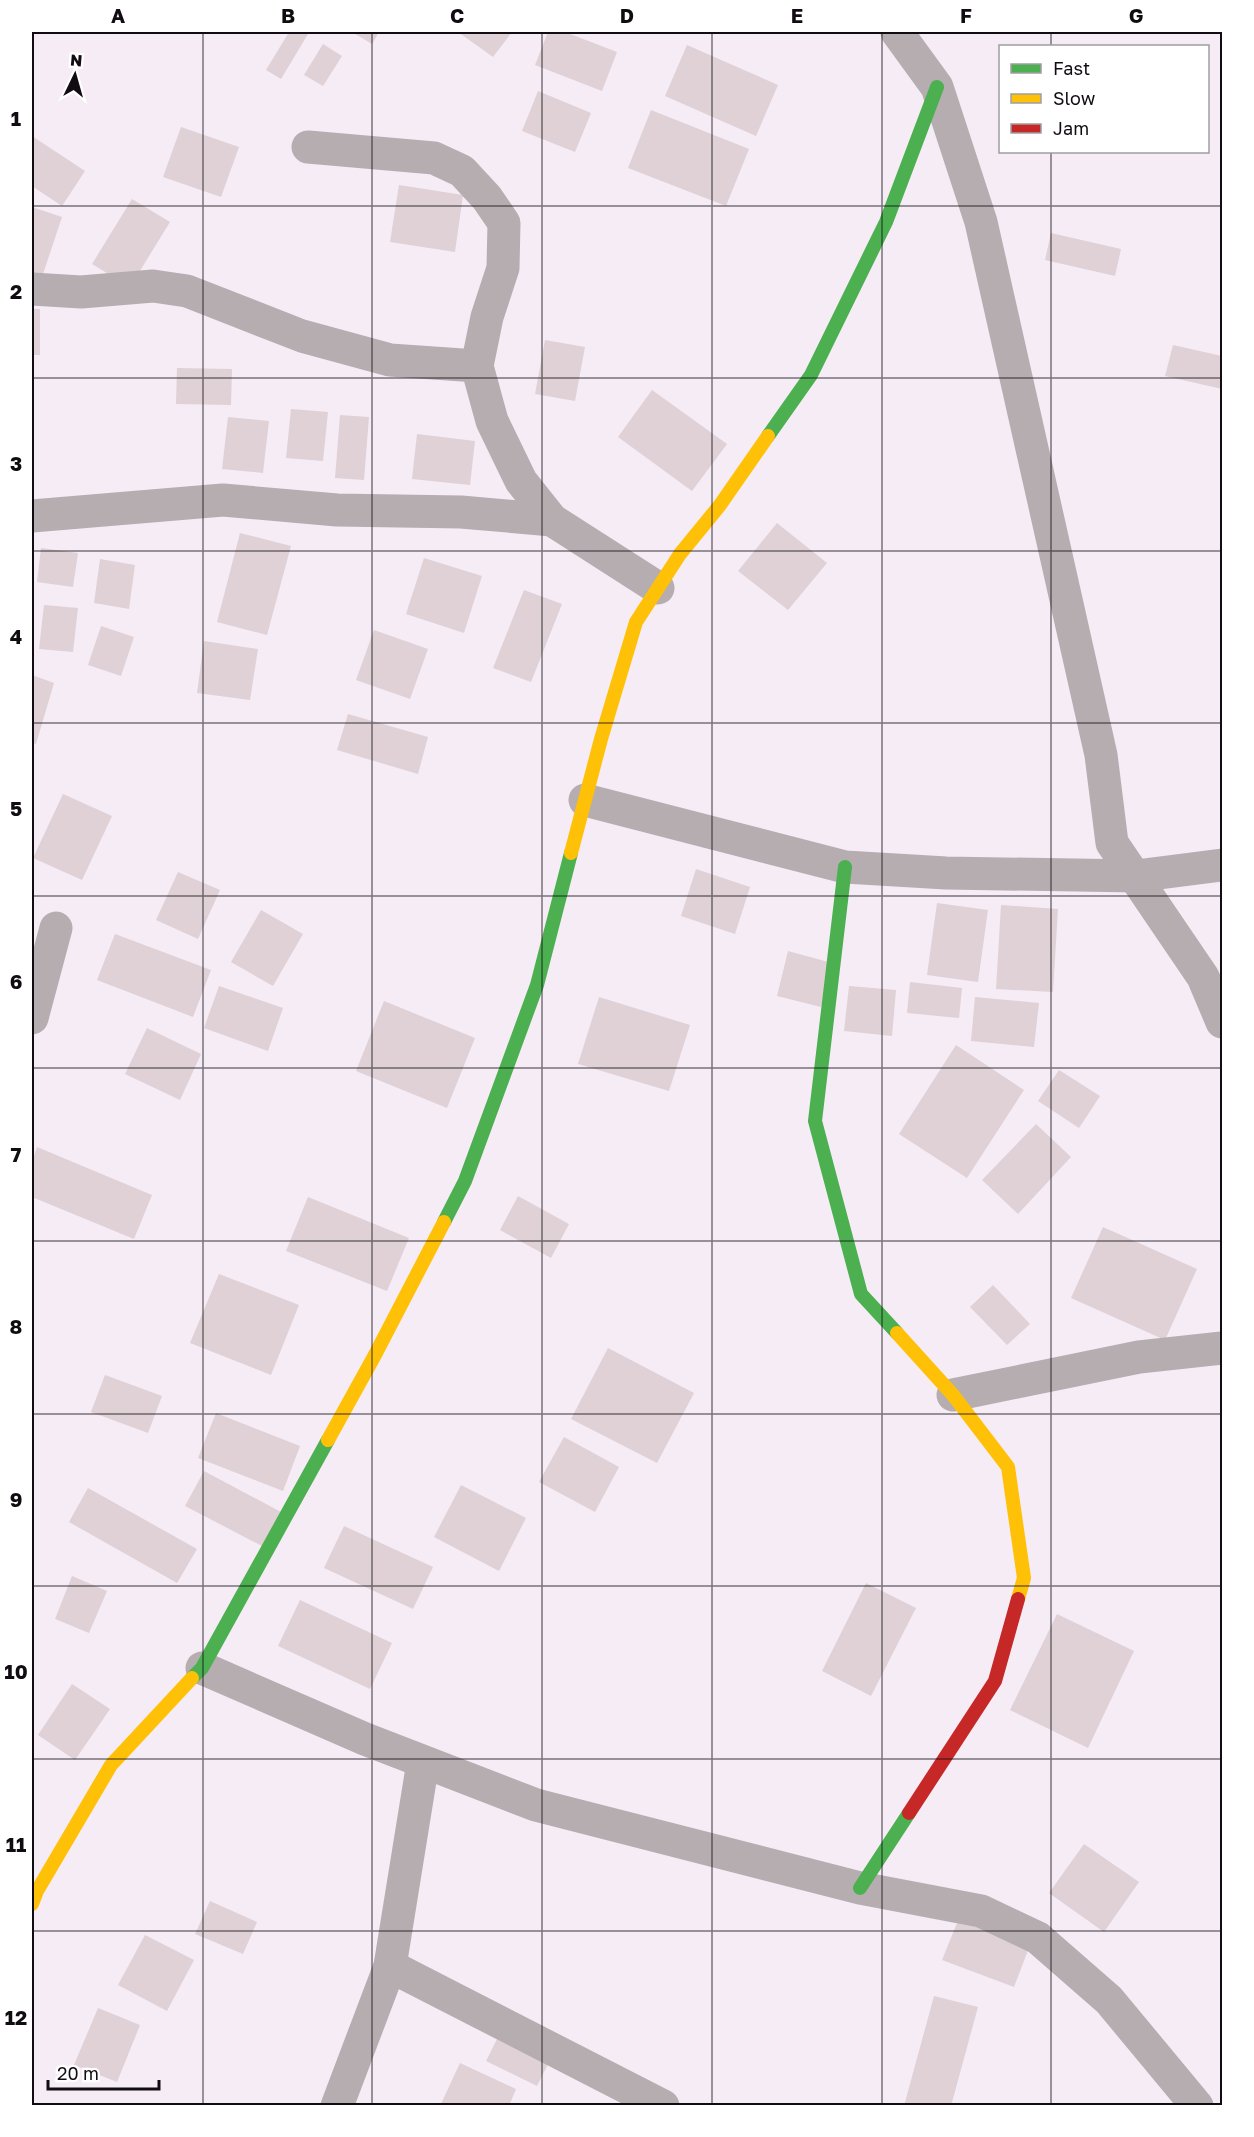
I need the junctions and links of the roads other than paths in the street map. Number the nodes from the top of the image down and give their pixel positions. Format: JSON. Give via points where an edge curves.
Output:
{"nodes":[{"id":1,"x":897,"y":32,"type":"edge"},
{"id":2,"x":937,"y":87,"type":"junction"},
{"id":3,"x":308,"y":147,"type":"dead end"},
{"id":4,"x":32,"y":289,"type":"edge"},
{"id":5,"x":477,"y":366,"type":"junction"},
{"id":6,"x":32,"y":516,"type":"edge"},
{"id":7,"x":552,"y":520,"type":"junction"},
{"id":8,"x":658,"y":588,"type":"junction"},
{"id":9,"x":585,"y":800,"type":"junction"},
{"id":10,"x":1222,"y":865,"type":"edge"},
{"id":11,"x":845,"y":867,"type":"junction"},
{"id":12,"x":1136,"y":876,"type":"junction"},
{"id":13,"x":56,"y":928,"type":"dead end"},
{"id":14,"x":32,"y":1018,"type":"edge"},
{"id":15,"x":1222,"y":1022,"type":"edge"},
{"id":16,"x":1222,"y":1348,"type":"edge"},
{"id":17,"x":953,"y":1395,"type":"junction"},
{"id":18,"x":202,"y":1668,"type":"junction"},
{"id":19,"x":423,"y":1762,"type":"junction"},
{"id":20,"x":860,"y":1888,"type":"junction"},
{"id":21,"x":32,"y":1904,"type":"edge"},
{"id":22,"x":390,"y":1966,"type":"junction"},
{"id":23,"x":337,"y":2106,"type":"edge"},
{"id":24,"x":663,"y":2106,"type":"edge"},
{"id":25,"x":1197,"y":2106,"type":"edge"}],
"edges":[{"from":1,"to":2,"type":"street"},
{"from":2,"to":8,"type":"street","via":[[886,222],[810,375]]},
{"from":2,"to":12,"type":"street","via":[[981,222],[1101,755],[1112,843]]},
{"from":3,"to":5,"type":"street","via":[[434,158],[462,171],[487,198],[504,223],[503,268]]},
{"from":4,"to":5,"type":"street","via":[[81,292],[153,286],[187,291],[302,336],[390,360]]},
{"from":5,"to":7,"type":"street","via":[[492,421],[521,480]]},
{"from":6,"to":7,"type":"street","via":[[223,500],[337,510],[461,512]]},
{"from":7,"to":8,"type":"street"},
{"from":8,"to":9,"type":"street","via":[[636,622]]},
{"from":9,"to":11,"type":"street"},
{"from":9,"to":18,"type":"street","via":[[537,985],[465,1181],[376,1353]]},
{"from":10,"to":12,"type":"street"},
{"from":11,"to":12,"type":"street"},
{"from":11,"to":17,"type":"street","via":[[815,1121],[861,1294]]},
{"from":12,"to":15,"type":"street","via":[[1203,977]]},
{"from":13,"to":14,"type":"street"},
{"from":16,"to":17,"type":"street","via":[[1139,1357]]},
{"from":17,"to":20,"type":"street","via":[[1008,1467],[1024,1578],[995,1680]]},
{"from":18,"to":19,"type":"street"},
{"from":18,"to":21,"type":"street","via":[[111,1765]]},
{"from":19,"to":20,"type":"street","via":[[536,1805]]},
{"from":19,"to":22,"type":"street"},
{"from":20,"to":25,"type":"street","via":[[981,1911],[1038,1938],[1109,2000]]},
{"from":22,"to":23,"type":"street"},
{"from":22,"to":24,"type":"street"}]}
